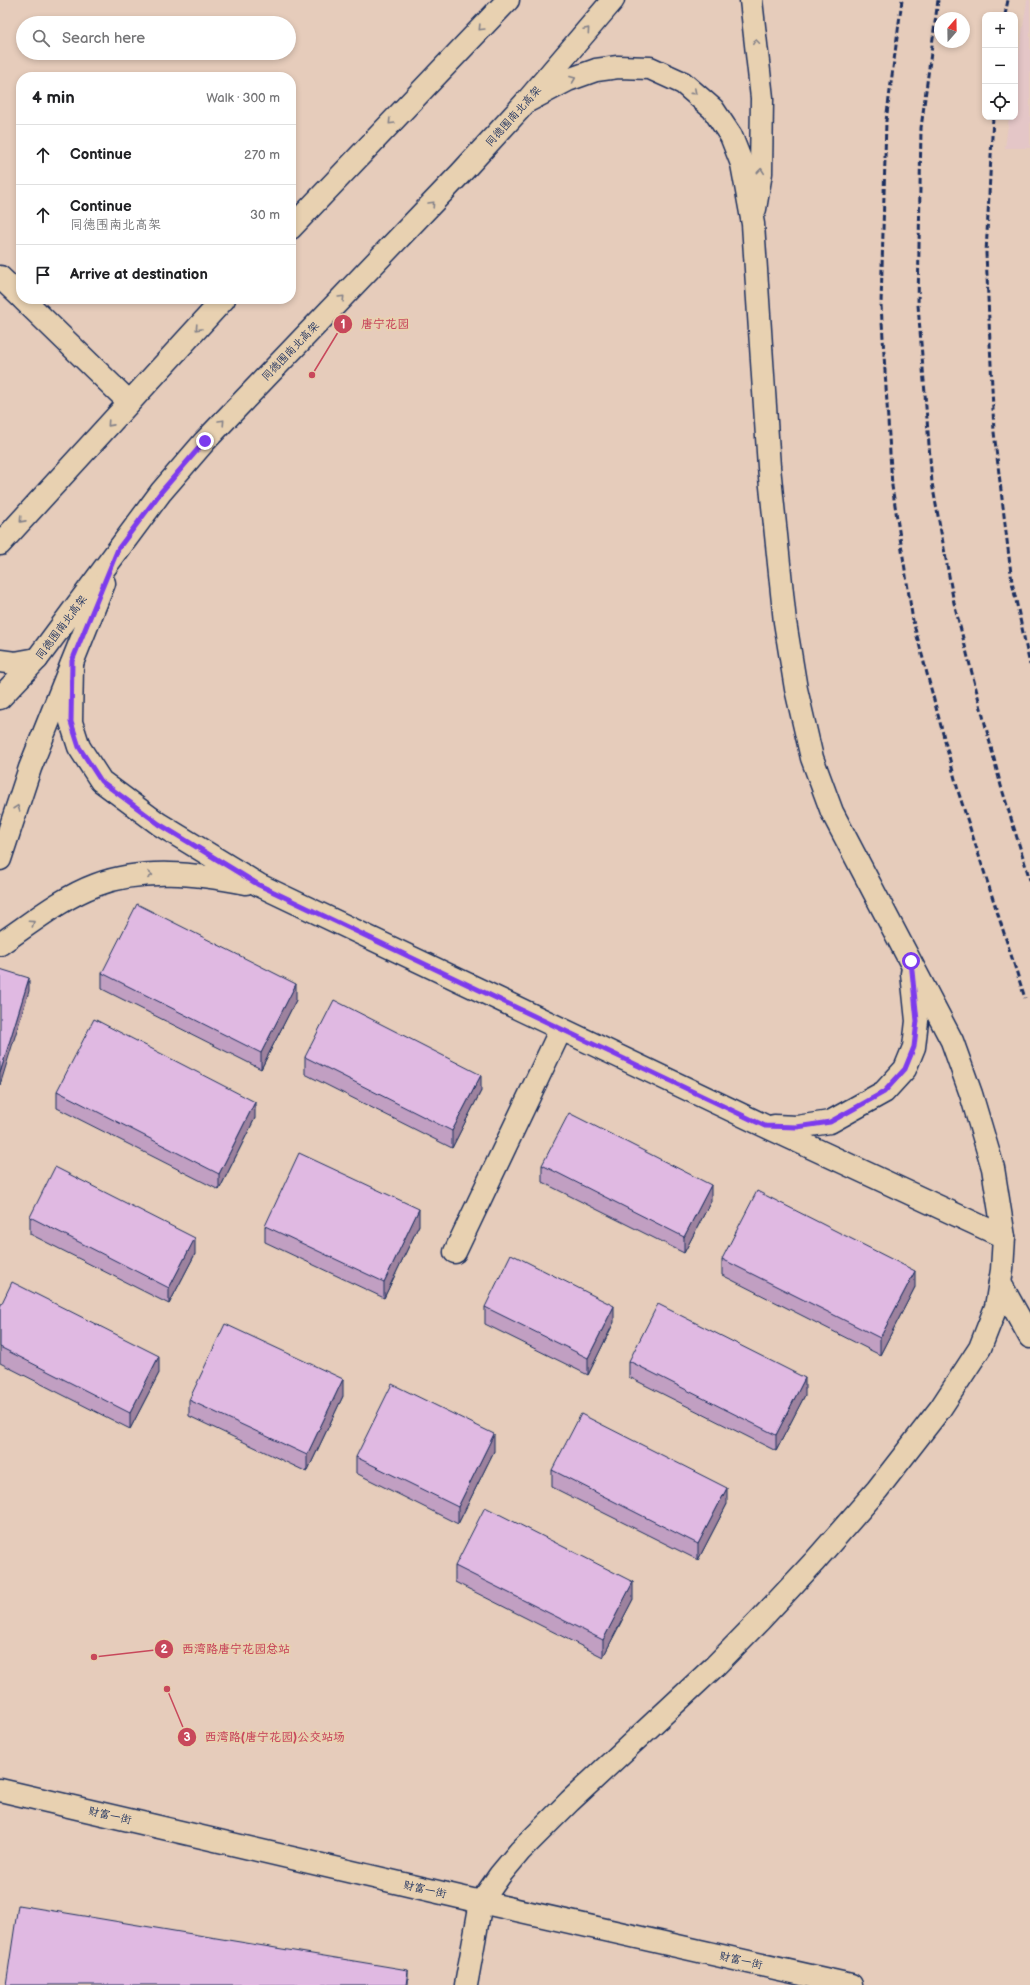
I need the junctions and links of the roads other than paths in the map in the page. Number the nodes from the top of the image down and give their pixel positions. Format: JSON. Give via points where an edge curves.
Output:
{"nodes":[{"id":1,"x":508,"y":0,"type":"edge"},
{"id":2,"x":613,"y":0,"type":"edge"},
{"id":3,"x":751,"y":0,"type":"edge"},
{"id":4,"x":526,"y":102,"type":"junction"},
{"id":5,"x":296,"y":223,"type":"edge"},
{"id":6,"x":753,"y":224,"type":"junction"},
{"id":7,"x":0,"y":276,"type":"edge"},
{"id":8,"x":16,"y":292,"type":"edge"},
{"id":9,"x":28,"y":304,"type":"edge"},
{"id":10,"x":219,"y":304,"type":"edge"},
{"id":11,"x":129,"y":402,"type":"junction"},
{"id":12,"x":0,"y":544,"type":"edge"},
{"id":13,"x":118,"y":549,"type":"junction"},
{"id":14,"x":37,"y":659,"type":"junction"},
{"id":15,"x":0,"y":661,"type":"edge"},
{"id":16,"x":72,"y":661,"type":"junction"},
{"id":17,"x":0,"y":698,"type":"edge"},
{"id":18,"x":0,"y":859,"type":"edge"},
{"id":19,"x":259,"y":885,"type":"junction"},
{"id":20,"x":0,"y":944,"type":"edge"},
{"id":21,"x":911,"y":961,"type":"junction"},
{"id":22,"x":561,"y":1029,"type":"junction"},
{"id":23,"x":765,"y":1126,"type":"junction"},
{"id":24,"x":1004,"y":1237,"type":"junction"},
{"id":25,"x":455,"y":1252,"type":"dead end"},
{"id":26,"x":1000,"y":1283,"type":"junction"},
{"id":27,"x":1030,"y":1337,"type":"edge"},
{"id":28,"x":0,"y":1790,"type":"edge"},
{"id":29,"x":481,"y":1902,"type":"junction"},
{"id":30,"x":466,"y":1985,"type":"edge"},
{"id":31,"x":851,"y":1985,"type":"edge"}],
"edges":[{"from":1,"to":5,"type":"street","one_way":true},
{"from":4,"to":2,"type":"street","name":"同德围南北高架","one_way":true},
{"from":6,"to":3,"type":"street","one_way":true,"via":[[761,173],[762,105]]},
{"from":4,"to":6,"type":"street","one_way":true,"via":[[568,80],[596,70],[611,68],[650,68],[683,83],[713,109],[731,136],[742,164]]},
{"from":13,"to":4,"type":"street","name":"同德围南北高架","one_way":true,"via":[[161,492],[205,441],[411,227]]},
{"from":6,"to":21,"type":"street","via":[[770,467],[785,622],[796,689],[812,758],[832,812]]},
{"from":7,"to":8,"type":"street"},
{"from":9,"to":11,"type":"street"},
{"from":10,"to":11,"type":"street","one_way":true},
{"from":11,"to":12,"type":"street","one_way":true},
{"from":13,"to":14,"type":"street","name":"同德围南北高架"},
{"from":13,"to":16,"type":"street"},
{"from":14,"to":15,"type":"street","via":[[15,663]]},
{"from":14,"to":17,"type":"street","name":"同德围南北高架"},
{"from":18,"to":16,"type":"street","one_way":true,"via":[[30,768]]},
{"from":16,"to":19,"type":"street","via":[[71,722],[79,747],[101,781],[159,824]]},
{"from":20,"to":19,"type":"street","one_way":true,"via":[[65,900],[96,885],[138,874],[205,875]]},
{"from":19,"to":22,"type":"street"},
{"from":21,"to":23,"type":"street","via":[[917,1021],[914,1047],[905,1069],[884,1092],[830,1122],[797,1127]]},
{"from":21,"to":24,"type":"street","via":[[952,1041],[971,1094],[993,1168]]},
{"from":22,"to":23,"type":"street"},
{"from":22,"to":25,"type":"street"},
{"from":23,"to":24,"type":"street"},
{"from":24,"to":26,"type":"street"},
{"from":26,"to":27,"type":"street"},
{"from":26,"to":29,"type":"street","via":[[996,1307],[980,1348],[940,1409],[877,1490],[814,1562],[715,1666],[520,1851]]},
{"from":28,"to":29,"type":"street","name":"财富一街"},
{"from":29,"to":30,"type":"street"},
{"from":29,"to":31,"type":"street","name":"财富一街"}]}
